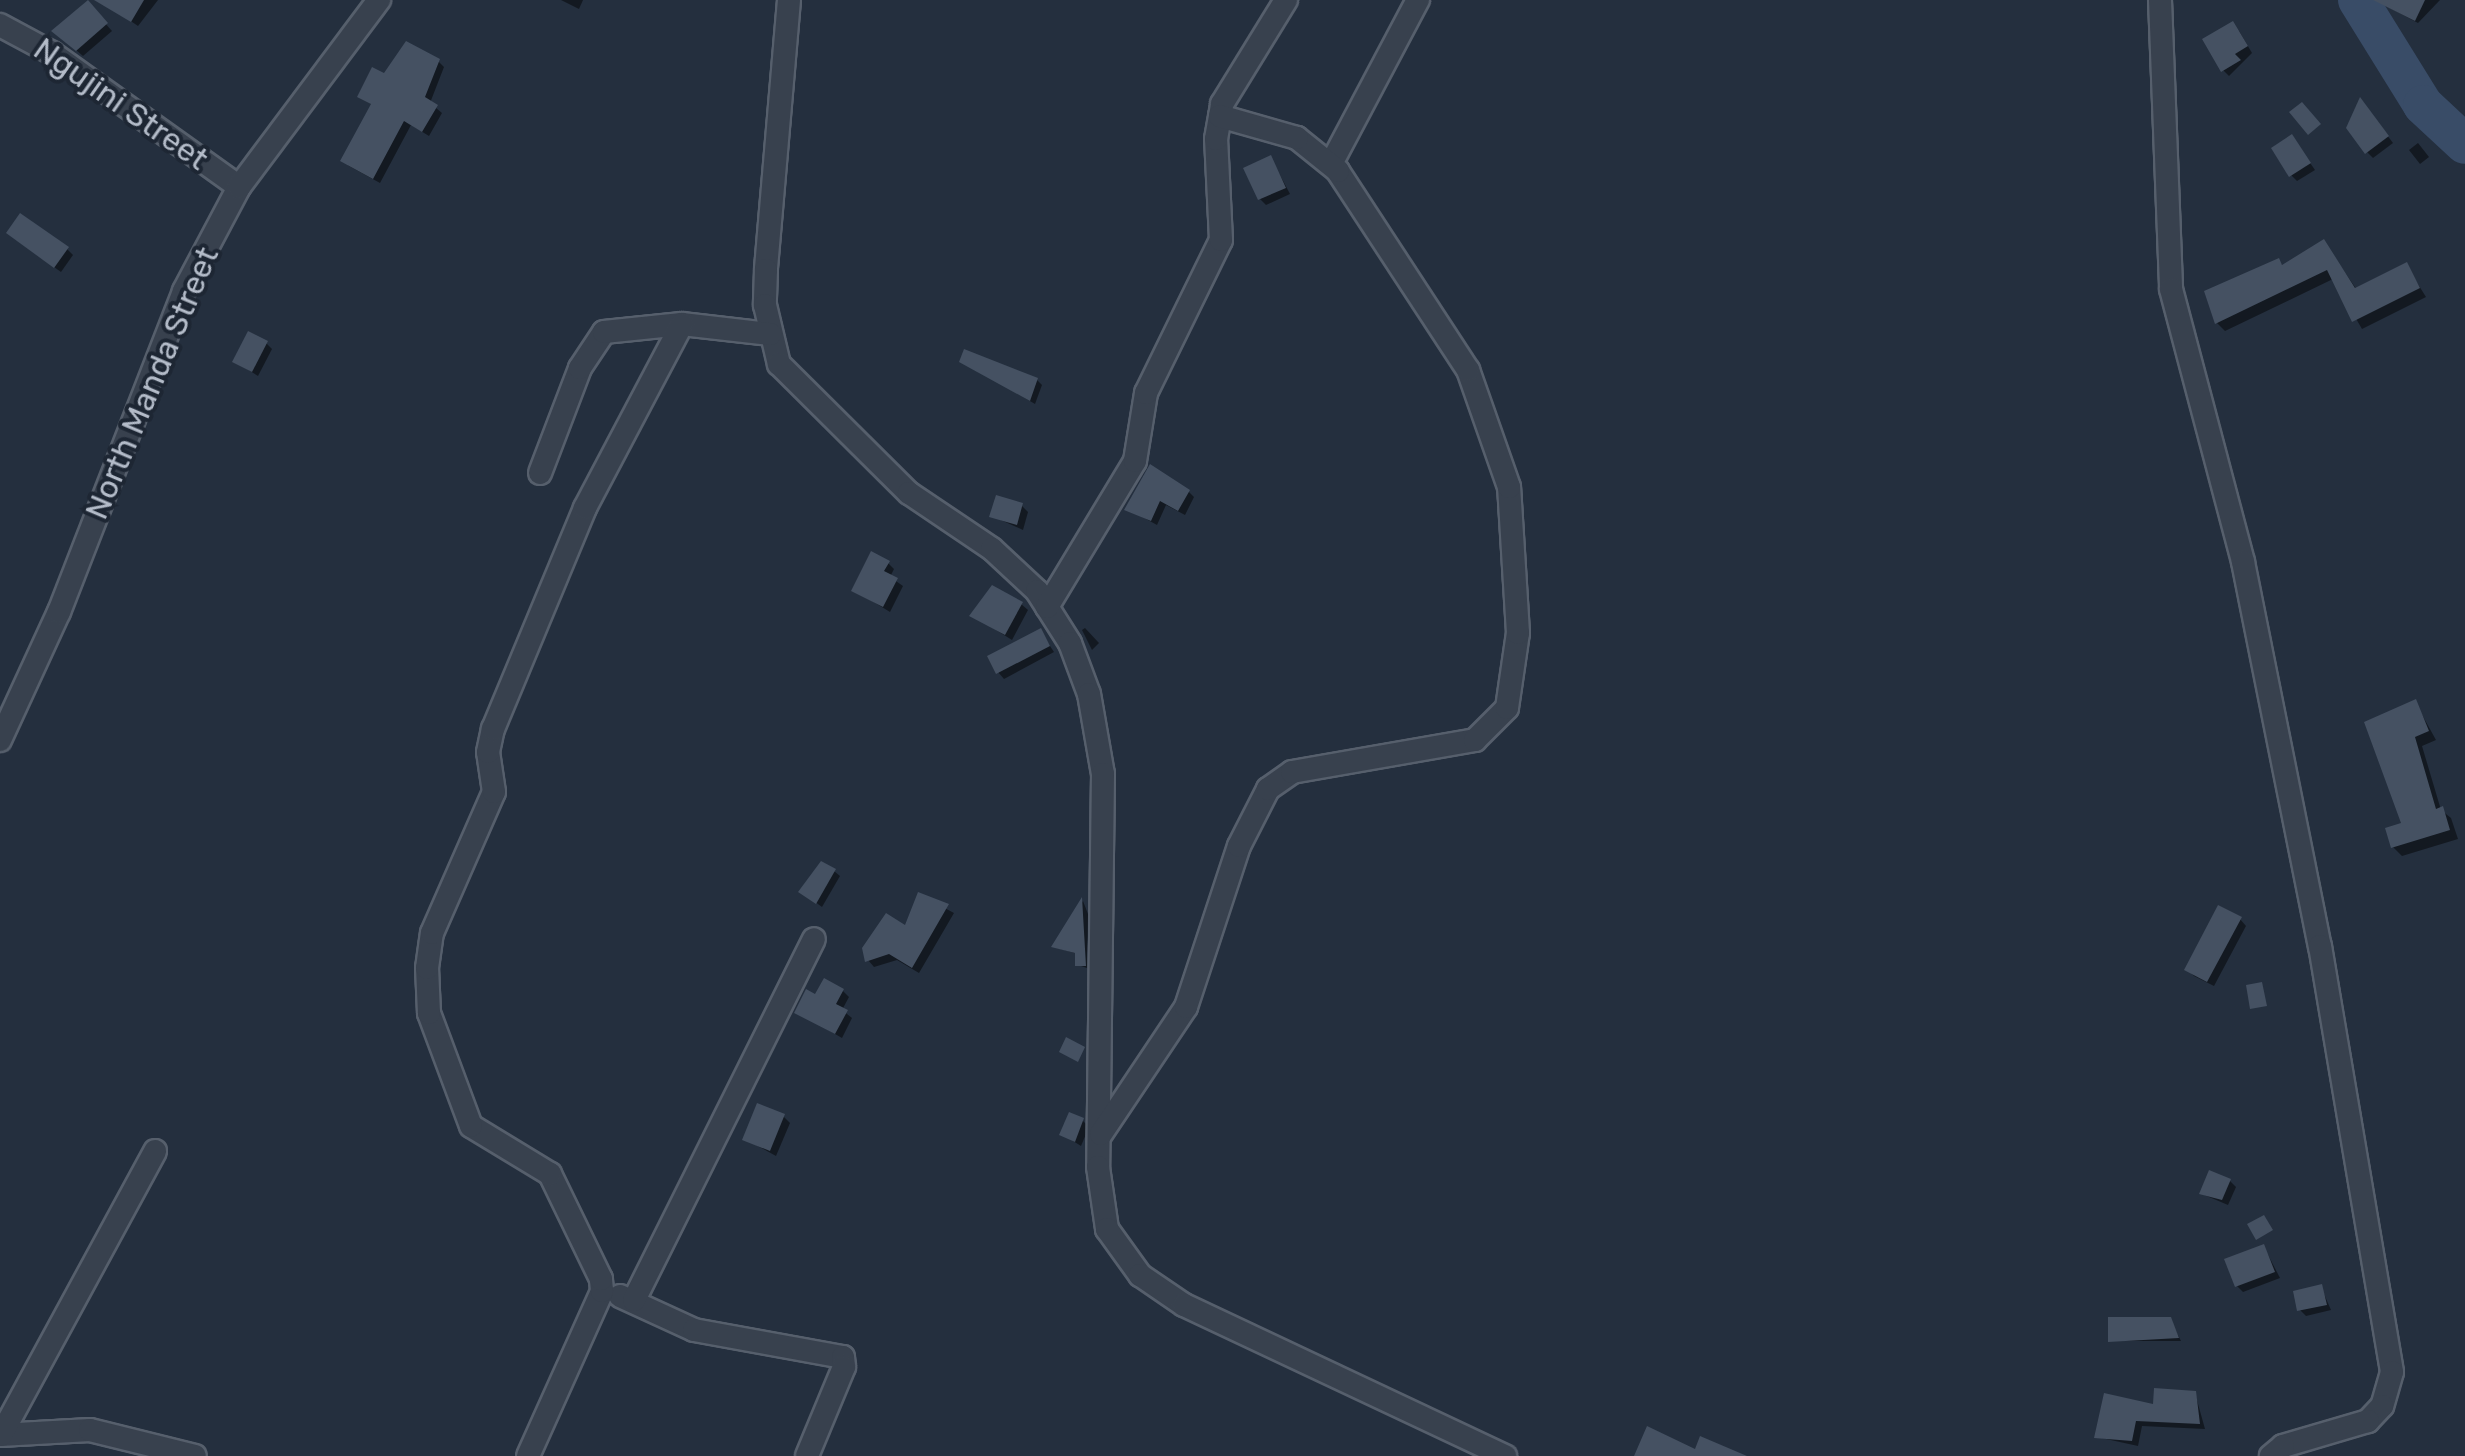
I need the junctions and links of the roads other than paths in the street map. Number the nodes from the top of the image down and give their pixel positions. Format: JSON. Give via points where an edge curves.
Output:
{"nodes":[{"id":1,"x":378,"y":0,"type":"edge"},
{"id":2,"x":789,"y":0,"type":"edge"},
{"id":3,"x":1286,"y":0,"type":"edge"},
{"id":4,"x":1418,"y":0,"type":"edge"},
{"id":5,"x":2160,"y":0,"type":"edge"},
{"id":6,"x":0,"y":24,"type":"edge"},
{"id":7,"x":1220,"y":116,"type":"junction"},
{"id":8,"x":1331,"y":164,"type":"junction"},
{"id":9,"x":239,"y":187,"type":"junction"},
{"id":10,"x":682,"y":324,"type":"junction"},
{"id":11,"x":770,"y":334,"type":"junction"},
{"id":12,"x":540,"y":472,"type":"dead end"},
{"id":13,"x":1047,"y":606,"type":"junction"},
{"id":14,"x":0,"y":740,"type":"edge"},
{"id":15,"x":814,"y":939,"type":"dead end"},
{"id":16,"x":1100,"y":1135,"type":"junction"},
{"id":17,"x":155,"y":1151,"type":"dead end"},
{"id":18,"x":602,"y":1291,"type":"junction"},
{"id":19,"x":634,"y":1300,"type":"junction"},
{"id":20,"x":0,"y":1435,"type":"edge"},
{"id":21,"x":195,"y":1456,"type":"edge"},
{"id":22,"x":528,"y":1456,"type":"edge"},
{"id":23,"x":806,"y":1456,"type":"edge"},
{"id":24,"x":1505,"y":1456,"type":"edge"},
{"id":25,"x":2270,"y":1456,"type":"edge"}],
"edges":[{"from":1,"to":9,"type":"street","name":"North Manda Street"},
{"from":2,"to":11,"type":"street","via":[[766,270]]},
{"from":3,"to":7,"type":"street","via":[[1232,81]]},
{"from":4,"to":8,"type":"street"},
{"from":5,"to":25,"type":"street","via":[[2172,288],[2243,562],[2320,946],[2392,1372],[2382,1406],[2368,1422],[2282,1446]]},
{"from":6,"to":9,"type":"street","name":"Ngujini Street","via":[[52,52]]},
{"from":7,"to":8,"type":"street","via":[[1297,138]]},
{"from":7,"to":13,"type":"street","via":[[1221,240],[1146,393],[1138,449],[1124,484]]},
{"from":8,"to":16,"type":"street","via":[[1485,406],[1509,487],[1518,633],[1512,689],[1498,721],[1475,740],[1292,772],[1268,789],[1239,846],[1186,1008]]},
{"from":9,"to":14,"type":"street","name":"North Manda Street","via":[[184,291],[59,612]]},
{"from":10,"to":11,"type":"street"},
{"from":10,"to":12,"type":"street","via":[[614,329],[595,339]]},
{"from":10,"to":18,"type":"street","via":[[585,508],[493,729],[488,752],[494,792],[432,933],[427,968],[429,1013],[471,1126],[550,1174]]},
{"from":11,"to":13,"type":"street","via":[[779,364],[798,388],[909,493],[992,548]]},
{"from":13,"to":16,"type":"street","via":[[1089,694],[1103,774]]},
{"from":15,"to":19,"type":"street"},
{"from":16,"to":24,"type":"street","via":[[1099,1204],[1107,1229],[1140,1275],[1184,1305]]},
{"from":17,"to":20,"type":"street"},
{"from":18,"to":19,"type":"street"},
{"from":18,"to":22,"type":"street"},
{"from":19,"to":23,"type":"street","via":[[694,1330],[843,1357]]},
{"from":20,"to":21,"type":"street","via":[[90,1430]]}]}
